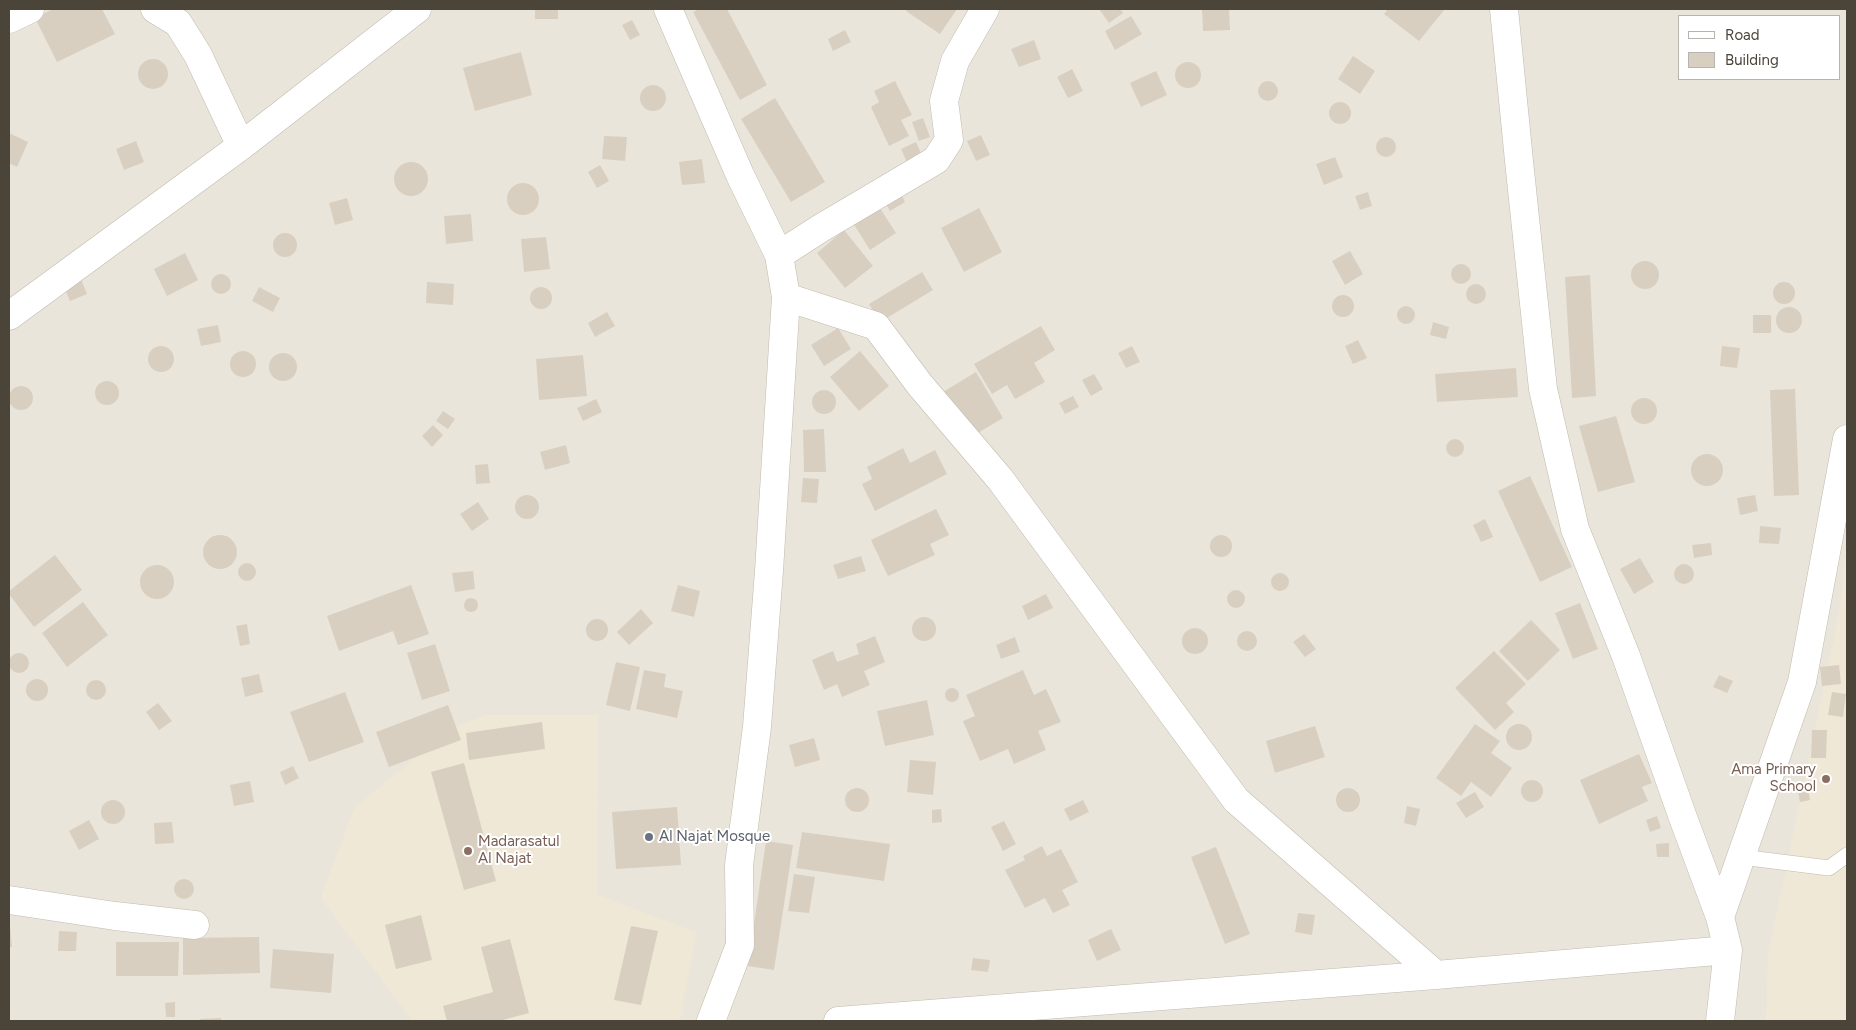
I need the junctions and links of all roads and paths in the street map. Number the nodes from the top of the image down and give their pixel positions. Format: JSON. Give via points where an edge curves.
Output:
{"nodes":[{"id":1,"x":30,"y":9,"type":"edge"},
{"id":2,"x":155,"y":9,"type":"edge"},
{"id":3,"x":417,"y":9,"type":"edge"},
{"id":4,"x":668,"y":9,"type":"edge"},
{"id":5,"x":985,"y":9,"type":"edge"},
{"id":6,"x":1504,"y":9,"type":"edge"},
{"id":7,"x":9,"y":19,"type":"edge"},
{"id":8,"x":241,"y":146,"type":"junction"},
{"id":9,"x":779,"y":255,"type":"junction"},
{"id":10,"x":786,"y":297,"type":"junction"},
{"id":11,"x":9,"y":316,"type":"edge"},
{"id":12,"x":1847,"y":439,"type":"edge"},
{"id":13,"x":1847,"y":854,"type":"edge"},
{"id":14,"x":1742,"y":857,"type":"junction"},
{"id":15,"x":1829,"y":868,"type":"junction"},
{"id":16,"x":1847,"y":872,"type":"edge"},
{"id":17,"x":9,"y":900,"type":"edge"},
{"id":18,"x":1720,"y":916,"type":"junction"},
{"id":19,"x":195,"y":925,"type":"dead end"},
{"id":20,"x":1728,"y":950,"type":"junction"},
{"id":21,"x":1436,"y":975,"type":"junction"},
{"id":22,"x":711,"y":1021,"type":"edge"},
{"id":23,"x":838,"y":1021,"type":"edge"},
{"id":24,"x":1720,"y":1021,"type":"edge"}],
"edges":[{"from":1,"to":7,"type":"street"},
{"from":2,"to":8,"type":"street","via":[[178,23],[198,55]]},
{"from":3,"to":8,"type":"street"},
{"from":4,"to":9,"type":"street","via":[[740,175]]},
{"from":5,"to":9,"type":"street","via":[[955,61],[944,101],[949,140],[936,160]]},
{"from":6,"to":18,"type":"street","via":[[1544,389],[1575,529],[1626,656]]},
{"from":8,"to":11,"type":"street"},
{"from":9,"to":10,"type":"street"},
{"from":10,"to":21,"type":"street","via":[[876,326],[920,385],[1000,479],[1236,800]]},
{"from":10,"to":22,"type":"street","via":[[757,727],[739,865],[740,945]]},
{"from":12,"to":14,"type":"street","via":[[1802,682]]},
{"from":13,"to":15,"type":"lane"},
{"from":14,"to":15,"type":"lane"},
{"from":14,"to":18,"type":"street"},
{"from":15,"to":16,"type":"lane"},
{"from":17,"to":19,"type":"street"},
{"from":18,"to":20,"type":"street"},
{"from":20,"to":21,"type":"street"},
{"from":20,"to":24,"type":"street"},
{"from":21,"to":23,"type":"street"}]}
